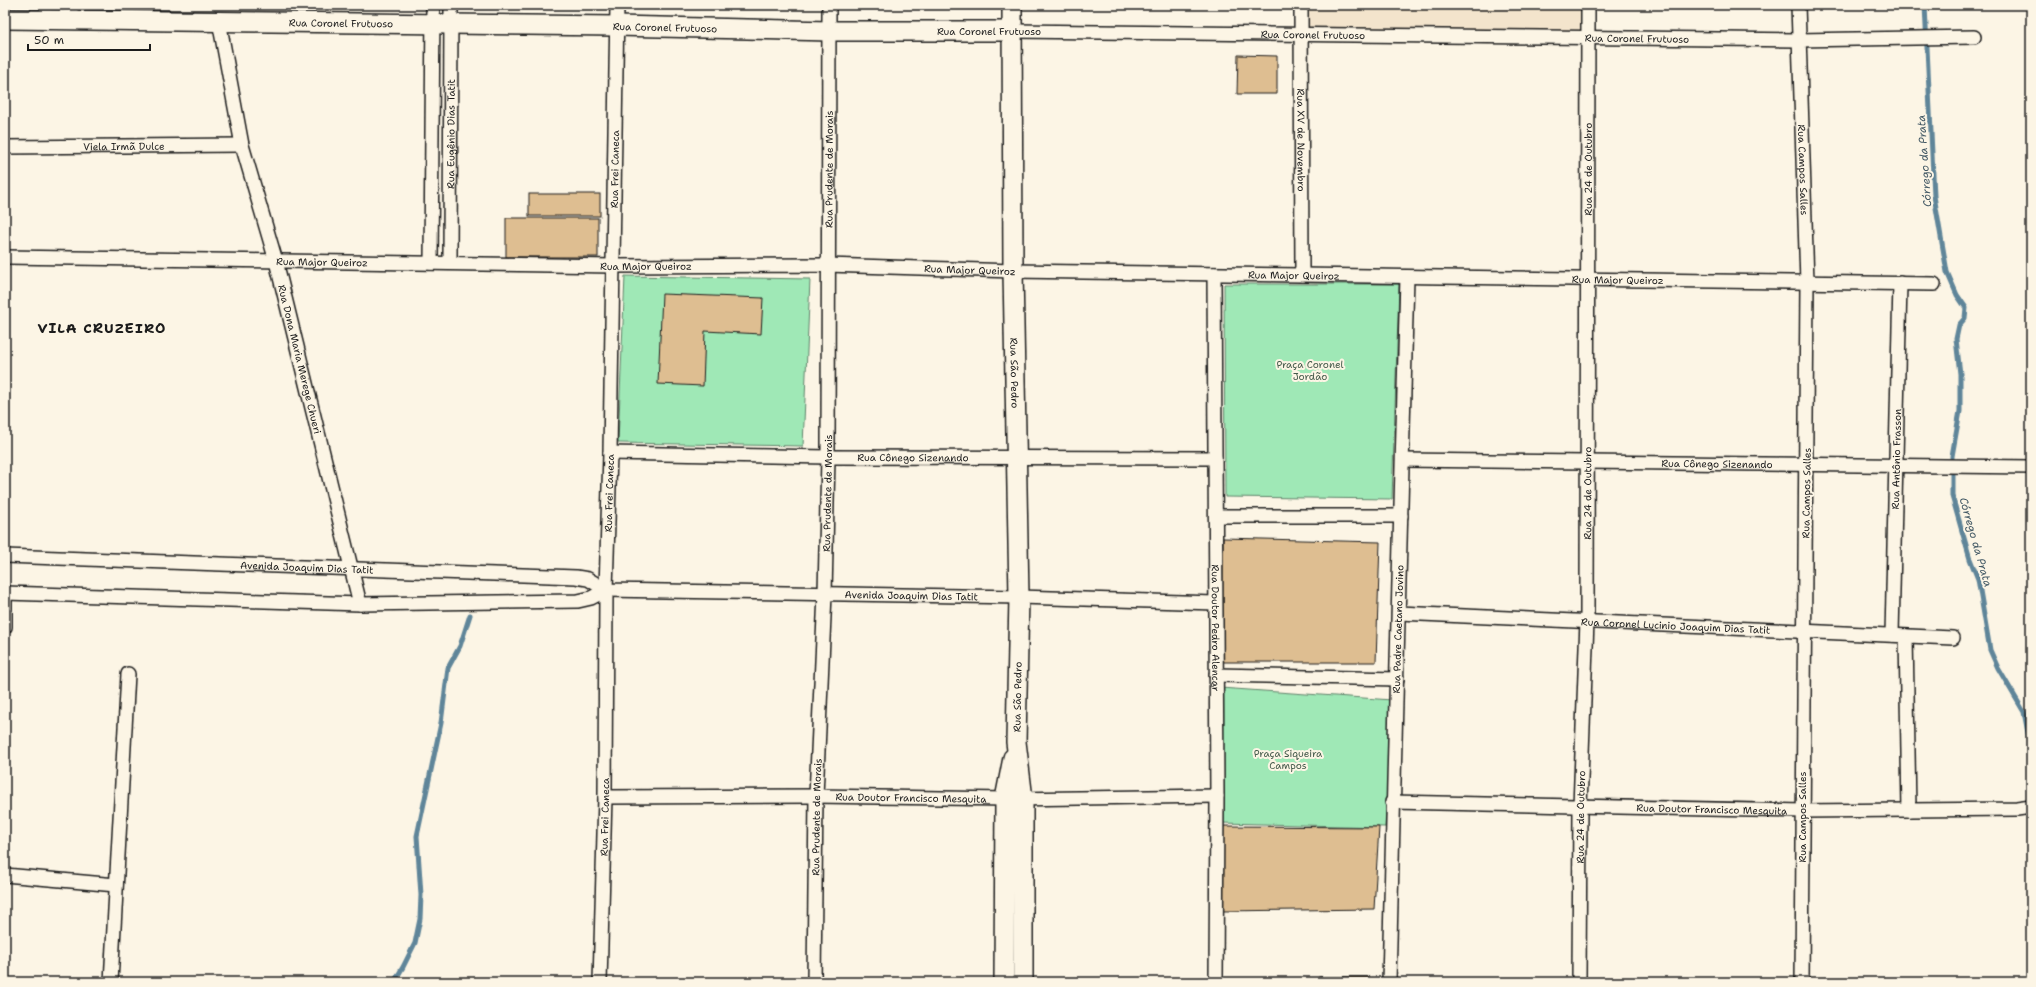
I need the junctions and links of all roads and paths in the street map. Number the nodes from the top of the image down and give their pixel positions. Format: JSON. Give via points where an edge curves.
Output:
{"nodes":[{"id":1,"x":433,"y":5,"type":"edge"},
{"id":2,"x":451,"y":5,"type":"edge"},
{"id":3,"x":617,"y":5,"type":"edge"},
{"id":4,"x":829,"y":5,"type":"edge"},
{"id":5,"x":1012,"y":5,"type":"edge"},
{"id":6,"x":1301,"y":5,"type":"edge"},
{"id":7,"x":1588,"y":5,"type":"edge"},
{"id":8,"x":1798,"y":5,"type":"edge"},
{"id":9,"x":71,"y":12,"type":"edge"},
{"id":10,"x":5,"y":19,"type":"edge"},
{"id":11,"x":219,"y":21,"type":"junction"},
{"id":12,"x":442,"y":24,"type":"junction"},
{"id":13,"x":616,"y":26,"type":"junction"},
{"id":14,"x":829,"y":31,"type":"junction"},
{"id":15,"x":1012,"y":31,"type":"junction"},
{"id":16,"x":1301,"y":34,"type":"junction"},
{"id":17,"x":1974,"y":37,"type":"dead end"},
{"id":18,"x":1588,"y":38,"type":"junction"},
{"id":19,"x":1798,"y":40,"type":"junction"},
{"id":20,"x":242,"y":145,"type":"junction"},
{"id":21,"x":5,"y":146,"type":"edge"},
{"id":22,"x":5,"y":257,"type":"edge"},
{"id":23,"x":276,"y":261,"type":"junction"},
{"id":24,"x":431,"y":263,"type":"junction"},
{"id":25,"x":450,"y":263,"type":"junction"},
{"id":26,"x":827,"y":265,"type":"junction"},
{"id":27,"x":613,"y":266,"type":"junction"},
{"id":28,"x":1013,"y":271,"type":"junction"},
{"id":29,"x":1214,"y":274,"type":"junction"},
{"id":30,"x":1302,"y":275,"type":"junction"},
{"id":31,"x":1407,"y":277,"type":"junction"},
{"id":32,"x":1586,"y":279,"type":"junction"},
{"id":33,"x":1807,"y":282,"type":"junction"},
{"id":34,"x":1900,"y":283,"type":"junction"},
{"id":35,"x":1934,"y":284,"type":"dead end"},
{"id":36,"x":610,"y":453,"type":"junction"},
{"id":37,"x":828,"y":457,"type":"junction"},
{"id":38,"x":1017,"y":457,"type":"junction"},
{"id":39,"x":1215,"y":458,"type":"junction"},
{"id":40,"x":1403,"y":460,"type":"junction"},
{"id":41,"x":1587,"y":462,"type":"junction"},
{"id":42,"x":1807,"y":465,"type":"junction"},
{"id":43,"x":1895,"y":466,"type":"junction"},
{"id":44,"x":2031,"y":467,"type":"edge"},
{"id":45,"x":1216,"y":516,"type":"junction"},
{"id":46,"x":1401,"y":516,"type":"junction"},
{"id":47,"x":5,"y":556,"type":"edge"},
{"id":48,"x":352,"y":567,"type":"junction"},
{"id":49,"x":606,"y":590,"type":"junction"},
{"id":50,"x":5,"y":593,"type":"edge"},
{"id":51,"x":825,"y":594,"type":"junction"},
{"id":52,"x":1019,"y":597,"type":"junction"},
{"id":53,"x":1215,"y":603,"type":"junction"},
{"id":54,"x":360,"y":604,"type":"junction"},
{"id":55,"x":1399,"y":613,"type":"junction"},
{"id":56,"x":1587,"y":621,"type":"junction"},
{"id":57,"x":5,"y":628,"type":"edge"},
{"id":58,"x":1804,"y":631,"type":"junction"},
{"id":59,"x":1892,"y":635,"type":"junction"},
{"id":60,"x":1906,"y":636,"type":"junction"},
{"id":61,"x":1953,"y":638,"type":"dead end"},
{"id":62,"x":128,"y":674,"type":"dead end"},
{"id":63,"x":1216,"y":675,"type":"junction"},
{"id":64,"x":1397,"y":679,"type":"junction"},
{"id":65,"x":816,"y":796,"type":"junction"},
{"id":66,"x":1217,"y":796,"type":"junction"},
{"id":67,"x":606,"y":797,"type":"junction"},
{"id":68,"x":1014,"y":799,"type":"junction"},
{"id":69,"x":1392,"y":802,"type":"junction"},
{"id":70,"x":1580,"y":806,"type":"junction"},
{"id":71,"x":2031,"y":807,"type":"edge"},
{"id":72,"x":1909,"y":810,"type":"junction"},
{"id":73,"x":1802,"y":811,"type":"junction"},
{"id":74,"x":5,"y":875,"type":"edge"},
{"id":75,"x":116,"y":885,"type":"junction"},
{"id":76,"x":111,"y":982,"type":"edge"},
{"id":77,"x":600,"y":982,"type":"edge"},
{"id":78,"x":814,"y":982,"type":"edge"},
{"id":79,"x":1004,"y":982,"type":"edge"},
{"id":80,"x":1023,"y":982,"type":"edge"},
{"id":81,"x":1216,"y":982,"type":"edge"},
{"id":82,"x":1390,"y":982,"type":"edge"},
{"id":83,"x":1579,"y":982,"type":"edge"},
{"id":84,"x":1802,"y":982,"type":"edge"}],
"edges":[{"from":1,"to":12,"type":"street","name":"Rua Eugênio Dias Tatit"},
{"from":2,"to":12,"type":"street","name":"Rua Eugênio Dias Tatit"},
{"from":3,"to":13,"type":"street","name":"Rua Frei Caneca"},
{"from":4,"to":14,"type":"street","name":"Rua Prudente de Morais"},
{"from":5,"to":15,"type":"main road","name":"Rua São Pedro"},
{"from":6,"to":16,"type":"street","name":"Rua XV de Novembro"},
{"from":7,"to":18,"type":"street","name":"Rua 24 de Outubro"},
{"from":8,"to":19,"type":"street","name":"Rua Campos Salles"},
{"from":9,"to":10,"type":"main road","name":"Rua Coronel Frutuoso"},
{"from":9,"to":11,"type":"main road","name":"Rua Coronel Frutuoso"},
{"from":11,"to":12,"type":"main road","name":"Rua Coronel Frutuoso"},
{"from":11,"to":20,"type":"street","name":"Rua Dona Maria Merege Chueri"},
{"from":12,"to":13,"type":"main road","name":"Rua Coronel Frutuoso"},
{"from":12,"to":24,"type":"street","name":"Rua Eugênio Dias Tatit"},
{"from":12,"to":25,"type":"street","name":"Rua Eugênio Dias Tatit"},
{"from":13,"to":14,"type":"main road","name":"Rua Coronel Frutuoso"},
{"from":13,"to":27,"type":"street","name":"Rua Frei Caneca"},
{"from":14,"to":15,"type":"main road","name":"Rua Coronel Frutuoso"},
{"from":14,"to":26,"type":"street","name":"Rua Prudente de Morais"},
{"from":15,"to":16,"type":"street","name":"Rua Coronel Frutuoso"},
{"from":15,"to":28,"type":"main road","name":"Rua São Pedro"},
{"from":16,"to":18,"type":"street","name":"Rua Coronel Frutuoso"},
{"from":16,"to":30,"type":"street","name":"Rua XV de Novembro"},
{"from":17,"to":19,"type":"street","name":"Rua Coronel Frutuoso"},
{"from":18,"to":19,"type":"street","name":"Rua Coronel Frutuoso"},
{"from":18,"to":32,"type":"street","name":"Rua 24 de Outubro"},
{"from":19,"to":33,"type":"street","name":"Rua Campos Salles"},
{"from":20,"to":21,"type":"street","name":"Viela Irmã Dulce"},
{"from":20,"to":23,"type":"street","name":"Rua Dona Maria Merege Chueri"},
{"from":22,"to":23,"type":"street","name":"Rua Major Queiroz"},
{"from":23,"to":24,"type":"street","name":"Rua Major Queiroz"},
{"from":23,"to":48,"type":"street","name":"Rua Dona Maria Merege Chueri"},
{"from":24,"to":25,"type":"street","name":"Rua Major Queiroz"},
{"from":25,"to":27,"type":"street","name":"Rua Major Queiroz"},
{"from":26,"to":27,"type":"street","name":"Rua Major Queiroz"},
{"from":26,"to":28,"type":"street","name":"Rua Major Queiroz"},
{"from":26,"to":37,"type":"street","name":"Rua Prudente de Morais"},
{"from":27,"to":36,"type":"street","name":"Rua Frei Caneca"},
{"from":28,"to":29,"type":"street","name":"Rua Major Queiroz"},
{"from":28,"to":38,"type":"main road","name":"Rua São Pedro"},
{"from":29,"to":30,"type":"street","name":"Rua Major Queiroz"},
{"from":29,"to":39,"type":"street","name":"Rua Doutor Pedro Alencar"},
{"from":30,"to":31,"type":"street","name":"Rua Major Queiroz"},
{"from":31,"to":32,"type":"street","name":"Rua Major Queiroz"},
{"from":31,"to":40,"type":"street","name":"Rua Padre Caetano Jovino"},
{"from":32,"to":33,"type":"street","name":"Rua Major Queiroz"},
{"from":32,"to":41,"type":"street","name":"Rua 24 de Outubro"},
{"from":33,"to":34,"type":"street","name":"Rua Major Queiroz"},
{"from":33,"to":42,"type":"street","name":"Rua Campos Salles"},
{"from":34,"to":35,"type":"street","name":"Rua Major Queiroz"},
{"from":34,"to":43,"type":"street","name":"Rua Antônio Frasson"},
{"from":36,"to":37,"type":"street","name":"Rua Cônego Sizenando"},
{"from":36,"to":49,"type":"street","name":"Rua Frei Caneca"},
{"from":37,"to":38,"type":"street","name":"Rua Cônego Sizenando"},
{"from":37,"to":51,"type":"street","name":"Rua Prudente de Morais"},
{"from":38,"to":39,"type":"street","name":"Rua Cônego Sizenando"},
{"from":38,"to":52,"type":"main road","name":"Rua São Pedro"},
{"from":39,"to":45,"type":"street","name":"Rua Doutor Pedro Alencar"},
{"from":40,"to":41,"type":"street","name":"Rua Cônego Sizenando"},
{"from":40,"to":46,"type":"street","name":"Rua Padre Caetano Jovino"},
{"from":41,"to":42,"type":"street","name":"Rua Cônego Sizenando"},
{"from":41,"to":56,"type":"street","name":"Rua 24 de Outubro"},
{"from":42,"to":43,"type":"street","name":"Rua Cônego Sizenando"},
{"from":42,"to":58,"type":"street","name":"Rua Campos Salles"},
{"from":43,"to":44,"type":"street","name":"Rua Cônego Sizenando"},
{"from":43,"to":59,"type":"street","name":"Rua Antônio Frasson"},
{"from":45,"to":46,"type":"street"},
{"from":45,"to":53,"type":"street","name":"Rua Doutor Pedro Alencar"},
{"from":46,"to":55,"type":"street","name":"Rua Padre Caetano Jovino"},
{"from":47,"to":48,"type":"street","name":"Avenida Joaquim Dias Tatit"},
{"from":48,"to":49,"type":"street","name":"Avenida Joaquim Dias Tatit","via":[[576,577],[588,579]]},
{"from":48,"to":54,"type":"street","name":"Rua Dona Maria Merege Chueri"},
{"from":49,"to":51,"type":"street","name":"Avenida Joaquim Dias Tatit"},
{"from":49,"to":54,"type":"street","name":"Avenida Joaquim Dias Tatit","via":[[578,601]]},
{"from":49,"to":67,"type":"street","name":"Rua Frei Caneca"},
{"from":50,"to":54,"type":"street","name":"Avenida Joaquim Dias Tatit"},
{"from":50,"to":57,"type":"street"},
{"from":51,"to":52,"type":"street","name":"Avenida Joaquim Dias Tatit"},
{"from":51,"to":65,"type":"street","name":"Rua Prudente de Morais"},
{"from":52,"to":53,"type":"street","name":"Avenida Joaquim Dias Tatit"},
{"from":52,"to":68,"type":"main road","name":"Rua São Pedro"},
{"from":53,"to":63,"type":"street","name":"Rua Doutor Pedro Alencar"},
{"from":55,"to":56,"type":"street","name":"Rua Coronel Lucinio Joaquim Dias Tatit"},
{"from":55,"to":64,"type":"street","name":"Rua Padre Caetano Jovino"},
{"from":56,"to":58,"type":"street","name":"Rua Coronel Lucinio Joaquim Dias Tatit"},
{"from":56,"to":70,"type":"street","name":"Rua 24 de Outubro"},
{"from":58,"to":59,"type":"street","name":"Rua Coronel Lucinio Joaquim Dias Tatit"},
{"from":58,"to":73,"type":"street","name":"Rua Campos Salles"},
{"from":59,"to":60,"type":"street","name":"Rua Coronel Lucinio Joaquim Dias Tatit"},
{"from":60,"to":61,"type":"street","name":"Rua Coronel Lucinio Joaquim Dias Tatit"},
{"from":60,"to":72,"type":"street"},
{"from":62,"to":75,"type":"street"},
{"from":63,"to":64,"type":"street"},
{"from":63,"to":66,"type":"street","name":"Rua Doutor Pedro Alencar"},
{"from":64,"to":69,"type":"street","name":"Rua Padre Caetano Jovino"},
{"from":65,"to":67,"type":"street","name":"Rua Doutor Francisco Mesquita"},
{"from":65,"to":68,"type":"street","name":"Rua Doutor Francisco Mesquita"},
{"from":65,"to":78,"type":"street","name":"Rua Prudente de Morais"},
{"from":66,"to":68,"type":"street","name":"Rua Doutor Francisco Mesquita"},
{"from":66,"to":81,"type":"street","name":"Rua Doutor Pedro Alencar"},
{"from":67,"to":77,"type":"street","name":"Rua Frei Caneca"},
{"from":68,"to":79,"type":"main road","name":"Rua São Pedro"},
{"from":68,"to":80,"type":"main road","name":"Rua São Pedro"},
{"from":69,"to":70,"type":"street","name":"Rua Doutor Francisco Mesquita"},
{"from":69,"to":82,"type":"street","name":"Rua Padre Caetano Jovino"},
{"from":70,"to":73,"type":"street","name":"Rua Doutor Francisco Mesquita"},
{"from":70,"to":83,"type":"street","name":"Rua 24 de Outubro"},
{"from":71,"to":72,"type":"street","name":"Rua Doutor Francisco Mesquita"},
{"from":72,"to":73,"type":"street","name":"Rua Doutor Francisco Mesquita"},
{"from":73,"to":84,"type":"street","name":"Rua Campos Salles"},
{"from":74,"to":75,"type":"street"},
{"from":75,"to":76,"type":"street"}]}
